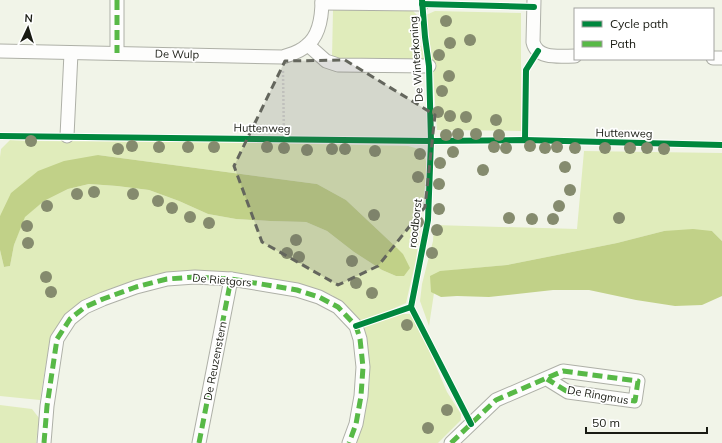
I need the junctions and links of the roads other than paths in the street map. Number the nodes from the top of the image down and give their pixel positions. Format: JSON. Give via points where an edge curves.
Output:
{"nodes":[{"id":1,"x":117,"y":0,"type":"edge"},
{"id":2,"x":534,"y":0,"type":"edge"},
{"id":3,"x":322,"y":1,"type":"edge"},
{"id":4,"x":422,"y":4,"type":"dead end"},
{"id":5,"x":308,"y":46,"type":"junction"},
{"id":6,"x":0,"y":51,"type":"edge"},
{"id":7,"x":71,"y":53,"type":"junction"},
{"id":8,"x":117,"y":53,"type":"junction"},
{"id":9,"x":574,"y":56,"type":"edge"},
{"id":10,"x":429,"y":66,"type":"dead end"},
{"id":11,"x":67,"y":136,"type":"dead end"},
{"id":12,"x":231,"y":279,"type":"junction"},
{"id":13,"x":547,"y":379,"type":"junction"},
{"id":14,"x":44,"y":443,"type":"edge"},
{"id":15,"x":199,"y":443,"type":"edge"},
{"id":16,"x":349,"y":443,"type":"edge"},
{"id":17,"x":451,"y":443,"type":"edge"}],
"edges":[{"from":1,"to":8,"type":"street"},
{"from":2,"to":9,"type":"street","via":[[535,47],[543,54]]},
{"from":3,"to":4,"type":"street"},
{"from":3,"to":5,"type":"street","via":[[319,29]]},
{"from":5,"to":8,"type":"street","name":"De Wulp","via":[[283,57]]},
{"from":5,"to":10,"type":"street","via":[[326,61],[338,65]]},
{"from":6,"to":7,"type":"street","name":"De Wulp"},
{"from":7,"to":8,"type":"street","name":"De Wulp"},
{"from":7,"to":11,"type":"street"},
{"from":12,"to":14,"type":"street","name":"De Rietgors","via":[[167,279],[103,298],[85,307],[70,319],[57,339]]},
{"from":12,"to":15,"type":"street","name":"De Reuzenstern"},
{"from":12,"to":16,"type":"street","name":"De Rietgors","via":[[297,290],[319,297],[338,307],[356,326],[363,367],[356,424]]},
{"from":13,"to":13,"type":"street","name":"De Ringmus","via":[[563,371],[638,381],[635,401],[568,392]]},
{"from":13,"to":17,"type":"street","name":"De Ringmus","via":[[496,400]]}]}
